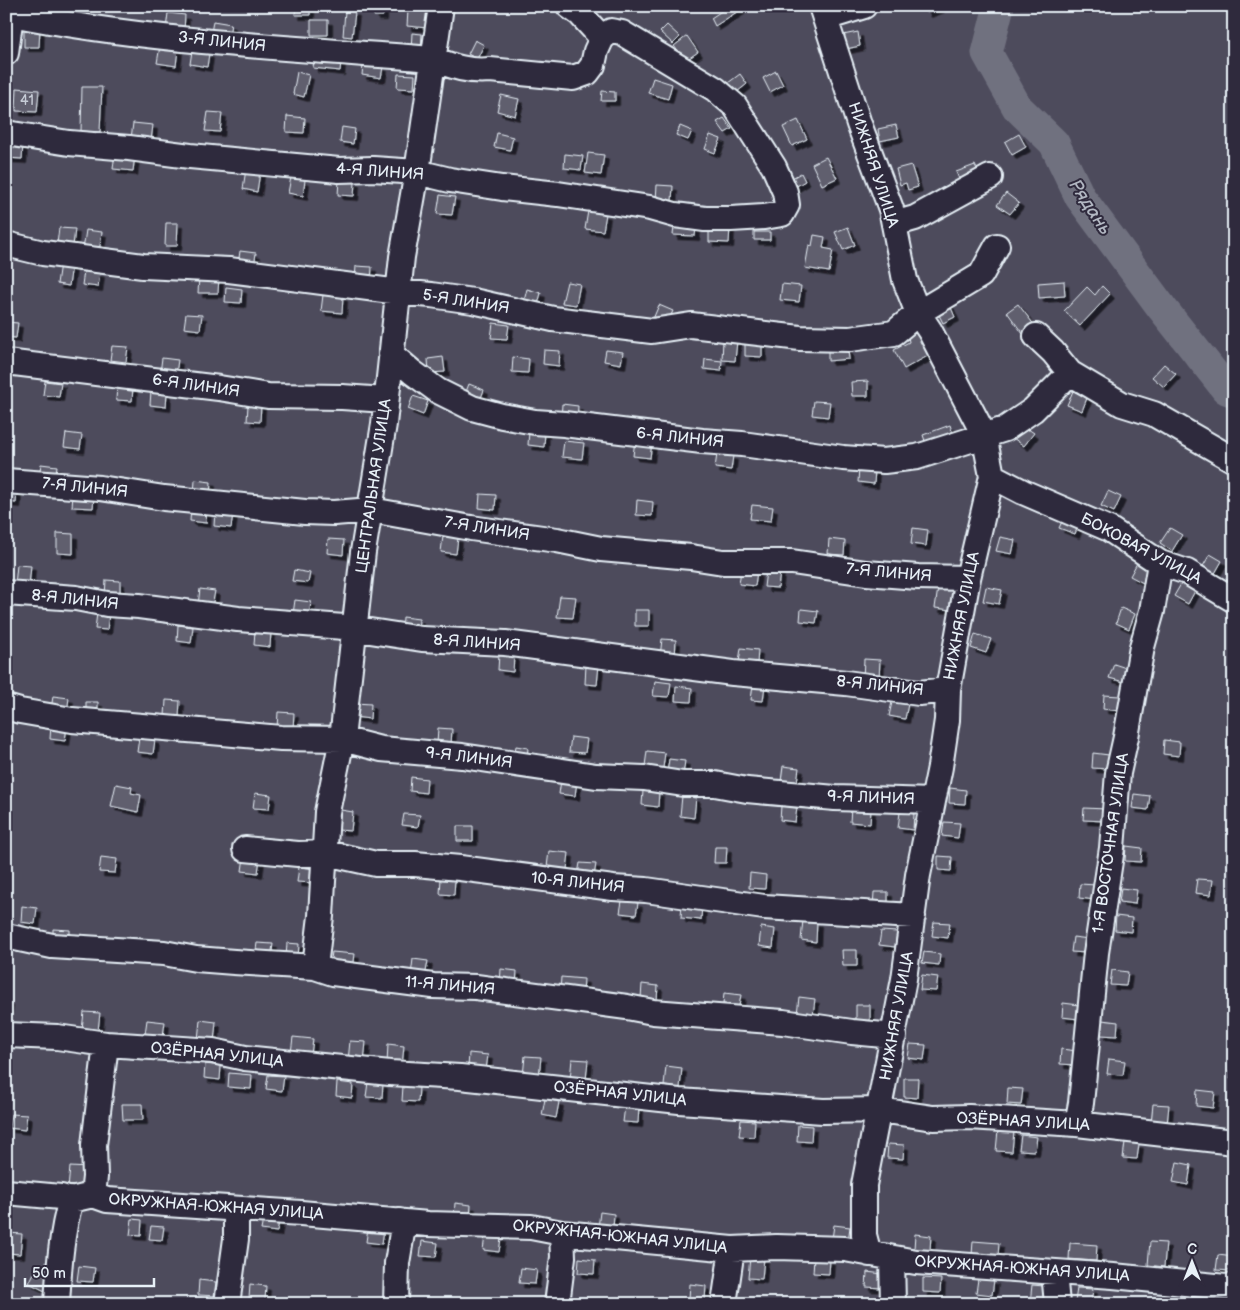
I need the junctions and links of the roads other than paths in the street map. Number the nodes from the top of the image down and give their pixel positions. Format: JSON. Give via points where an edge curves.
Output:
{"nodes":[{"id":1,"x":441,"y":6,"type":"edge"},
{"id":2,"x":569,"y":6,"type":"edge"},
{"id":3,"x":864,"y":6,"type":"edge"},
{"id":4,"x":12,"y":10,"type":"edge"},
{"id":5,"x":823,"y":12,"type":"edge"},
{"id":6,"x":602,"y":38,"type":"junction"},
{"id":7,"x":6,"y":53,"type":"edge"},
{"id":8,"x":434,"y":59,"type":"junction"},
{"id":9,"x":6,"y":133,"type":"edge"},
{"id":10,"x":417,"y":172,"type":"junction"},
{"id":11,"x":990,"y":177,"type":"dead end"},
{"id":12,"x":894,"y":224,"type":"junction"},
{"id":13,"x":6,"y":244,"type":"edge"},
{"id":14,"x":997,"y":246,"type":"dead end"},
{"id":15,"x":399,"y":292,"type":"junction"},
{"id":16,"x":918,"y":313,"type":"junction"},
{"id":17,"x":1036,"y":336,"type":"dead end"},
{"id":18,"x":391,"y":354,"type":"junction"},
{"id":19,"x":6,"y":362,"type":"edge"},
{"id":20,"x":1070,"y":373,"type":"junction"},
{"id":21,"x":386,"y":400,"type":"junction"},
{"id":22,"x":984,"y":435,"type":"junction"},
{"id":23,"x":1234,"y":460,"type":"edge"},
{"id":24,"x":992,"y":476,"type":"junction"},
{"id":25,"x":6,"y":480,"type":"edge"},
{"id":26,"x":371,"y":510,"type":"junction"},
{"id":27,"x":1160,"y":563,"type":"junction"},
{"id":28,"x":968,"y":578,"type":"junction"},
{"id":29,"x":6,"y":593,"type":"edge"},
{"id":30,"x":1234,"y":600,"type":"edge"},
{"id":31,"x":356,"y":629,"type":"junction"},
{"id":32,"x":948,"y":690,"type":"junction"},
{"id":33,"x":6,"y":707,"type":"edge"},
{"id":34,"x":342,"y":739,"type":"junction"},
{"id":35,"x":933,"y":801,"type":"junction"},
{"id":36,"x":245,"y":849,"type":"dead end"},
{"id":37,"x":326,"y":853,"type":"junction"},
{"id":38,"x":913,"y":916,"type":"junction"},
{"id":39,"x":6,"y":936,"type":"edge"},
{"id":40,"x":315,"y":967,"type":"junction"},
{"id":41,"x":6,"y":1035,"type":"edge"},
{"id":42,"x":894,"y":1036,"type":"junction"},
{"id":43,"x":106,"y":1044,"type":"junction"},
{"id":44,"x":880,"y":1110,"type":"junction"},
{"id":45,"x":1077,"y":1124,"type":"junction"},
{"id":46,"x":1234,"y":1142,"type":"edge"},
{"id":47,"x":6,"y":1192,"type":"edge"},
{"id":48,"x":82,"y":1197,"type":"junction"},
{"id":49,"x":236,"y":1209,"type":"junction"},
{"id":50,"x":400,"y":1221,"type":"junction"},
{"id":51,"x":562,"y":1233,"type":"junction"},
{"id":52,"x":732,"y":1249,"type":"junction"},
{"id":53,"x":869,"y":1254,"type":"junction"},
{"id":54,"x":892,"y":1258,"type":"junction"},
{"id":55,"x":1054,"y":1272,"type":"junction"},
{"id":56,"x":1229,"y":1292,"type":"edge"},
{"id":57,"x":57,"y":1304,"type":"edge"},
{"id":58,"x":227,"y":1304,"type":"edge"},
{"id":59,"x":396,"y":1304,"type":"edge"},
{"id":60,"x":558,"y":1304,"type":"edge"},
{"id":61,"x":724,"y":1304,"type":"edge"},
{"id":62,"x":892,"y":1304,"type":"edge"},
{"id":63,"x":1057,"y":1304,"type":"edge"}],
"edges":[{"from":1,"to":8,"type":"street","name":"ЦЕНТРАЛЬНАЯ УЛИЦА"},
{"from":2,"to":6,"type":"street"},
{"from":3,"to":5,"type":"street"},
{"from":4,"to":7,"type":"street"},
{"from":4,"to":8,"type":"street","name":"3-Я ЛИНИЯ","via":[[106,29],[254,46]]},
{"from":5,"to":12,"type":"street","name":"НИЖНЯЯ УЛИЦА"},
{"from":6,"to":8,"type":"street","name":"3-Я ЛИНИЯ","via":[[593,65],[587,73],[573,78],[453,68]]},
{"from":6,"to":10,"type":"street","name":"4-Я ЛИНИЯ","via":[[611,31],[622,33],[715,89],[735,106],[774,167],[785,192],[787,205],[782,214],[731,218],[675,215],[650,208],[450,180]]},
{"from":8,"to":10,"type":"street","name":"ЦЕНТРАЛЬНАЯ УЛИЦА"},
{"from":9,"to":10,"type":"street","name":"4-Я ЛИНИЯ","via":[[190,156],[339,170]]},
{"from":10,"to":15,"type":"street","name":"ЦЕНТРАЛЬНАЯ УЛИЦА"},
{"from":11,"to":12,"type":"street","via":[[915,218]]},
{"from":12,"to":16,"type":"street","name":"НИЖНЯЯ УЛИЦА","via":[[905,280]]},
{"from":13,"to":15,"type":"street","name":"5-Я ЛИНИЯ","via":[[43,253],[143,266],[229,270]]},
{"from":14,"to":16,"type":"street","name":"5-Я ЛИНИЯ","via":[[982,274]]},
{"from":15,"to":16,"type":"street","name":"5-Я ЛИНИЯ","via":[[473,301],[553,319],[652,331],[691,325],[800,338],[850,339],[894,333]]},
{"from":15,"to":18,"type":"street","name":"ЦЕНТРАЛЬНАЯ УЛИЦА"},
{"from":16,"to":22,"type":"street","name":"НИЖНЯЯ УЛИЦА"},
{"from":17,"to":20,"type":"street"},
{"from":18,"to":21,"type":"street","name":"ЦЕНТРАЛЬНАЯ УЛИЦА"},
{"from":18,"to":22,"type":"street","name":"6-Я ЛИНИЯ","via":[[438,390],[472,408],[535,422],[884,461],[917,457]]},
{"from":19,"to":21,"type":"street","name":"6-Я ЛИНИЯ","via":[[268,396]]},
{"from":20,"to":22,"type":"street","name":"6-Я ЛИНИЯ","via":[[1033,410],[1005,428]]},
{"from":20,"to":23,"type":"street","via":[[1122,404],[1154,414]]},
{"from":21,"to":26,"type":"street","name":"ЦЕНТРАЛЬНАЯ УЛИЦА"},
{"from":22,"to":24,"type":"street","name":"НИЖНЯЯ УЛИЦА"},
{"from":24,"to":27,"type":"street","name":"БОКОВАЯ УЛИЦА","via":[[1109,529]]},
{"from":24,"to":28,"type":"street","name":"НИЖНЯЯ УЛИЦА"},
{"from":25,"to":26,"type":"street","name":"7-Я ЛИНИЯ","via":[[305,512]]},
{"from":26,"to":28,"type":"street","name":"7-Я ЛИНИЯ","via":[[601,549],[723,562],[792,562],[866,573]]},
{"from":26,"to":31,"type":"street","name":"ЦЕНТРАЛЬНАЯ УЛИЦА","via":[[363,552]]},
{"from":27,"to":30,"type":"street","name":"БОКОВАЯ УЛИЦА","via":[[1187,572]]},
{"from":27,"to":45,"type":"street","name":"1-Я ВОСТОЧНАЯ УЛИЦА","via":[[1118,773],[1112,848],[1096,953]]},
{"from":28,"to":32,"type":"street","name":"НИЖНЯЯ УЛИЦА"},
{"from":29,"to":31,"type":"street","name":"8-Я ЛИНИЯ"},
{"from":31,"to":32,"type":"street","name":"8-Я ЛИНИЯ","via":[[422,639],[505,643],[919,693]]},
{"from":31,"to":34,"type":"street","name":"ЦЕНТРАЛЬНАЯ УЛИЦА"},
{"from":32,"to":35,"type":"street","name":"НИЖНЯЯ УЛИЦА"},
{"from":33,"to":34,"type":"street","name":"9-Я ЛИНИЯ","via":[[72,720],[281,738]]},
{"from":34,"to":35,"type":"street","name":"9-Я ЛИНИЯ","via":[[381,749],[462,756],[596,776],[715,784],[835,798]]},
{"from":34,"to":37,"type":"street","name":"ЦЕНТРАЛЬНАЯ УЛИЦА","via":[[327,812]]},
{"from":35,"to":38,"type":"street","name":"НИЖНЯЯ УЛИЦА"},
{"from":36,"to":37,"type":"street","name":"10-Я ЛИНИЯ"},
{"from":37,"to":38,"type":"street","name":"10-Я ЛИНИЯ","via":[[376,864],[460,868],[764,907]]},
{"from":37,"to":40,"type":"street","name":"ЦЕНТРАЛЬНАЯ УЛИЦА"},
{"from":38,"to":42,"type":"street","name":"НИЖНЯЯ УЛИЦА"},
{"from":39,"to":40,"type":"street","name":"11-Я ЛИНИЯ","via":[[52,946]]},
{"from":40,"to":42,"type":"street","name":"11-Я ЛИНИЯ","via":[[333,973],[433,986],[476,987],[653,1012],[773,1021]]},
{"from":41,"to":43,"type":"street","name":"ОЗЁРНАЯ УЛИЦА","via":[[57,1037]]},
{"from":42,"to":44,"type":"street","name":"НИЖНЯЯ УЛИЦА"},
{"from":43,"to":44,"type":"street","name":"ОЗЁРНАЯ УЛИЦА","via":[[213,1051],[272,1061],[679,1101],[823,1111]]},
{"from":43,"to":48,"type":"street","via":[[94,1145],[95,1178]]},
{"from":44,"to":45,"type":"street","name":"ОЗЁРНАЯ УЛИЦА","via":[[933,1118]]},
{"from":44,"to":53,"type":"street","name":"НИЖНЯЯ УЛИЦА","via":[[864,1185],[864,1235]]},
{"from":45,"to":46,"type":"street","name":"ОЗЁРНАЯ УЛИЦА"},
{"from":47,"to":48,"type":"street","name":"ОКРУЖНАЯ-ЮЖНАЯ УЛИЦА"},
{"from":48,"to":49,"type":"street","name":"ОКРУЖНАЯ-ЮЖНАЯ УЛИЦА"},
{"from":48,"to":57,"type":"street","via":[[66,1218]]},
{"from":49,"to":50,"type":"street","name":"ОКРУЖНАЯ-ЮЖНАЯ УЛИЦА"},
{"from":49,"to":58,"type":"street","via":[[236,1239]]},
{"from":50,"to":51,"type":"street","name":"ОКРУЖНАЯ-ЮЖНАЯ УЛИЦА","via":[[531,1227]]},
{"from":50,"to":59,"type":"street","via":[[402,1233]]},
{"from":51,"to":52,"type":"street","name":"ОКРУЖНАЯ-ЮЖНАЯ УЛИЦА"},
{"from":51,"to":60,"type":"street"},
{"from":52,"to":53,"type":"street","name":"ОКРУЖНАЯ-ЮЖНАЯ УЛИЦА","via":[[845,1249]]},
{"from":52,"to":61,"type":"street"},
{"from":53,"to":54,"type":"street","name":"ОКРУЖНАЯ-ЮЖНАЯ УЛИЦА"},
{"from":54,"to":55,"type":"street","name":"ОКРУЖНАЯ-ЮЖНАЯ УЛИЦА"},
{"from":54,"to":62,"type":"street"},
{"from":55,"to":56,"type":"street","name":"ОКРУЖНАЯ-ЮЖНАЯ УЛИЦА","via":[[1113,1276]]},
{"from":55,"to":63,"type":"street"}]}
